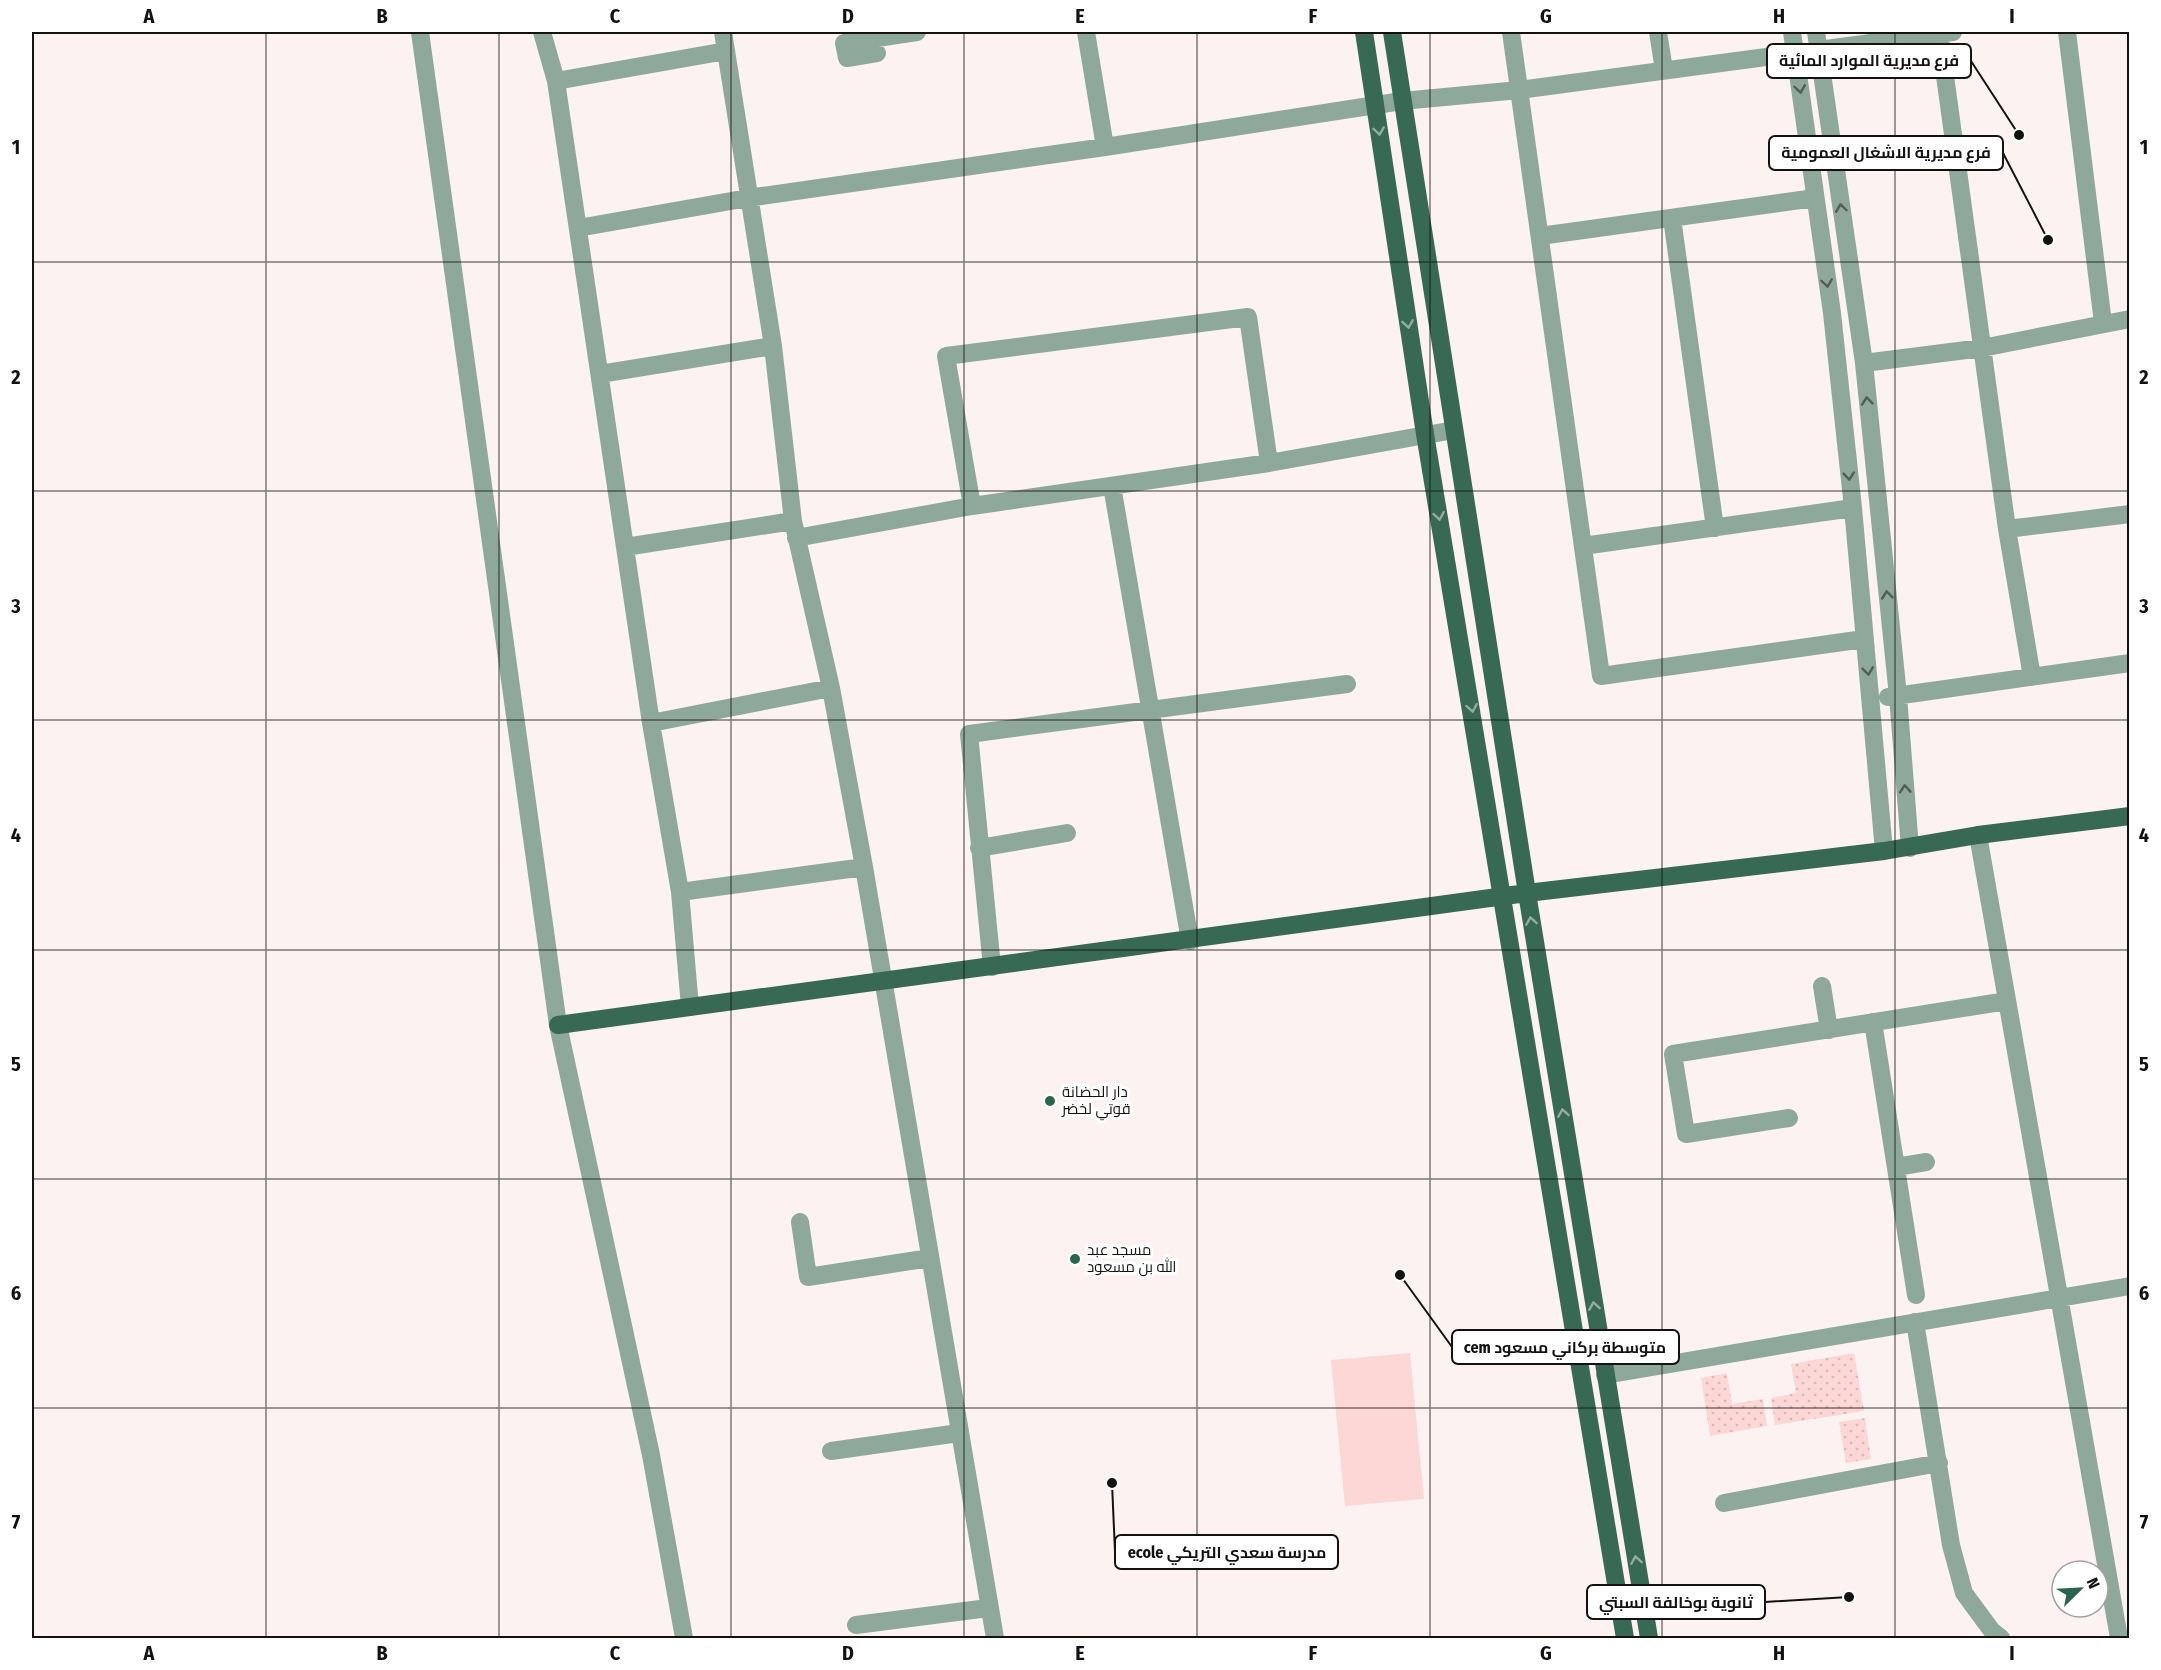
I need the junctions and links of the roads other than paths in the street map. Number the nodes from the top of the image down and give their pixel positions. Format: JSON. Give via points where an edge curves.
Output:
{"nodes":[{"id":1,"x":420,"y":32,"type":"edge"},
{"id":2,"x":542,"y":32,"type":"edge"},
{"id":3,"x":723,"y":32,"type":"edge"},
{"id":4,"x":917,"y":32,"type":"edge"},
{"id":5,"x":1086,"y":32,"type":"edge"},
{"id":6,"x":1364,"y":32,"type":"edge"},
{"id":7,"x":1392,"y":32,"type":"edge"},
{"id":8,"x":1511,"y":32,"type":"edge"},
{"id":9,"x":1658,"y":32,"type":"edge"},
{"id":10,"x":1792,"y":32,"type":"edge"},
{"id":11,"x":1944,"y":32,"type":"edge"},
{"id":12,"x":2067,"y":32,"type":"edge"},
{"id":13,"x":1818,"y":40,"type":"edge"},
{"id":14,"x":726,"y":51,"type":"junction"},
{"id":15,"x":1795,"y":52,"type":"junction"},
{"id":16,"x":877,"y":53,"type":"dead end"},
{"id":17,"x":1664,"y":70,"type":"junction"},
{"id":18,"x":556,"y":81,"type":"junction"},
{"id":19,"x":1519,"y":90,"type":"junction"},
{"id":20,"x":1402,"y":101,"type":"junction"},
{"id":21,"x":1375,"y":105,"type":"junction"},
{"id":22,"x":1105,"y":147,"type":"junction"},
{"id":23,"x":748,"y":198,"type":"junction"},
{"id":24,"x":1815,"y":198,"type":"junction"},
{"id":25,"x":1672,"y":218,"type":"junction"},
{"id":26,"x":578,"y":228,"type":"junction"},
{"id":27,"x":1540,"y":236,"type":"junction"},
{"id":28,"x":2130,"y":319,"type":"edge"},
{"id":29,"x":2103,"y":323,"type":"junction"},
{"id":30,"x":773,"y":346,"type":"junction"},
{"id":31,"x":1982,"y":348,"type":"junction"},
{"id":32,"x":1863,"y":363,"type":"junction"},
{"id":33,"x":600,"y":374,"type":"junction"},
{"id":34,"x":1454,"y":430,"type":"junction"},
{"id":35,"x":1425,"y":434,"type":"junction"},
{"id":36,"x":1269,"y":463,"type":"junction"},
{"id":37,"x":1112,"y":486,"type":"junction"},
{"id":38,"x":972,"y":506,"type":"junction"},
{"id":39,"x":1853,"y":508,"type":"junction"},
{"id":40,"x":2130,"y":513,"type":"edge"},
{"id":41,"x":1715,"y":528,"type":"junction"},
{"id":42,"x":2007,"y":529,"type":"junction"},
{"id":43,"x":795,"y":530,"type":"junction"},
{"id":44,"x":625,"y":546,"type":"junction"},
{"id":45,"x":1583,"y":546,"type":"junction"},
{"id":46,"x":1864,"y":639,"type":"junction"},
{"id":47,"x":2130,"y":663,"type":"edge"},
{"id":48,"x":2032,"y":677,"type":"junction"},
{"id":49,"x":1347,"y":684,"type":"dead end"},
{"id":50,"x":831,"y":688,"type":"junction"},
{"id":51,"x":1898,"y":696,"type":"junction"},
{"id":52,"x":1871,"y":699,"type":"junction"},
{"id":53,"x":1149,"y":708,"type":"junction"},
{"id":54,"x":651,"y":723,"type":"junction"},
{"id":55,"x":2130,"y":816,"type":"edge"},
{"id":56,"x":1067,"y":833,"type":"dead end"},
{"id":57,"x":1978,"y":835,"type":"junction"},
{"id":58,"x":979,"y":848,"type":"junction"},
{"id":59,"x":1910,"y":848,"type":"junction"},
{"id":60,"x":1884,"y":851,"type":"junction"},
{"id":61,"x":864,"y":867,"type":"junction"},
{"id":62,"x":680,"y":892,"type":"junction"},
{"id":63,"x":1527,"y":893,"type":"junction"},
{"id":64,"x":1504,"y":897,"type":"junction"},
{"id":65,"x":1190,"y":941,"type":"junction"},
{"id":66,"x":992,"y":967,"type":"junction"},
{"id":67,"x":882,"y":980,"type":"junction"},
{"id":68,"x":1822,"y":986,"type":"dead end"},
{"id":69,"x":2007,"y":1001,"type":"junction"},
{"id":70,"x":690,"y":1007,"type":"junction"},
{"id":71,"x":1873,"y":1022,"type":"junction"},
{"id":72,"x":558,"y":1025,"type":"junction"},
{"id":73,"x":1829,"y":1030,"type":"junction"},
{"id":74,"x":1789,"y":1118,"type":"dead end"},
{"id":75,"x":1926,"y":1162,"type":"dead end"},
{"id":76,"x":1896,"y":1167,"type":"junction"},
{"id":77,"x":800,"y":1222,"type":"dead end"},
{"id":78,"x":930,"y":1258,"type":"junction"},
{"id":79,"x":2130,"y":1286,"type":"edge"},
{"id":80,"x":1916,"y":1295,"type":"dead end"},
{"id":81,"x":2059,"y":1298,"type":"junction"},
{"id":82,"x":1915,"y":1322,"type":"junction"},
{"id":83,"x":1605,"y":1375,"type":"junction"},
{"id":84,"x":959,"y":1433,"type":"junction"},
{"id":85,"x":831,"y":1451,"type":"dead end"},
{"id":86,"x":1939,"y":1463,"type":"junction"},
{"id":87,"x":1724,"y":1503,"type":"dead end"},
{"id":88,"x":988,"y":1608,"type":"junction"},
{"id":89,"x":856,"y":1625,"type":"dead end"},
{"id":90,"x":684,"y":1638,"type":"edge"},
{"id":91,"x":994,"y":1638,"type":"edge"},
{"id":92,"x":1625,"y":1638,"type":"edge"},
{"id":93,"x":1649,"y":1638,"type":"edge"},
{"id":94,"x":2001,"y":1638,"type":"edge"},
{"id":95,"x":2119,"y":1638,"type":"edge"}],
"edges":[{"from":1,"to":72,"type":"street"},
{"from":2,"to":18,"type":"street"},
{"from":3,"to":14,"type":"street"},
{"from":4,"to":16,"type":"street","via":[[844,44],[847,58]]},
{"from":5,"to":22,"type":"street"},
{"from":6,"to":21,"type":"main road"},
{"from":7,"to":20,"type":"main road"},
{"from":8,"to":19,"type":"street"},
{"from":9,"to":17,"type":"street"},
{"from":10,"to":15,"type":"street"},
{"from":11,"to":13,"type":"street"},
{"from":11,"to":31,"type":"street"},
{"from":12,"to":29,"type":"street"},
{"from":13,"to":15,"type":"street"},
{"from":32,"to":13,"type":"street","one_way":true},
{"from":14,"to":18,"type":"street"},
{"from":14,"to":23,"type":"street"},
{"from":15,"to":17,"type":"street"},
{"from":15,"to":24,"type":"street","one_way":true},
{"from":17,"to":19,"type":"street"},
{"from":18,"to":26,"type":"street"},
{"from":19,"to":20,"type":"street"},
{"from":19,"to":27,"type":"street"},
{"from":20,"to":21,"type":"street"},
{"from":20,"to":34,"type":"main road"},
{"from":21,"to":22,"type":"street"},
{"from":21,"to":35,"type":"main road","one_way":true},
{"from":22,"to":23,"type":"street"},
{"from":23,"to":26,"type":"street"},
{"from":23,"to":30,"type":"street"},
{"from":24,"to":25,"type":"street"},
{"from":24,"to":39,"type":"street","one_way":true},
{"from":25,"to":27,"type":"street"},
{"from":25,"to":41,"type":"street"},
{"from":26,"to":33,"type":"street"},
{"from":27,"to":45,"type":"street"},
{"from":28,"to":29,"type":"street"},
{"from":29,"to":31,"type":"street"},
{"from":30,"to":33,"type":"street"},
{"from":30,"to":43,"type":"street"},
{"from":31,"to":32,"type":"street"},
{"from":31,"to":42,"type":"street"},
{"from":51,"to":32,"type":"street","one_way":true},
{"from":33,"to":44,"type":"street"},
{"from":34,"to":35,"type":"street"},
{"from":34,"to":63,"type":"main road"},
{"from":35,"to":36,"type":"street"},
{"from":35,"to":64,"type":"main road","one_way":true},
{"from":36,"to":37,"type":"street"},
{"from":36,"to":38,"type":"street","via":[[1248,317],[946,356]]},
{"from":37,"to":38,"type":"street"},
{"from":37,"to":53,"type":"street"},
{"from":38,"to":43,"type":"street"},
{"from":39,"to":41,"type":"street"},
{"from":39,"to":46,"type":"street"},
{"from":40,"to":42,"type":"street"},
{"from":41,"to":45,"type":"street"},
{"from":42,"to":48,"type":"street"},
{"from":43,"to":44,"type":"street"},
{"from":43,"to":50,"type":"street"},
{"from":44,"to":54,"type":"street"},
{"from":45,"to":46,"type":"street","via":[[1601,676]]},
{"from":46,"to":52,"type":"street","one_way":true},
{"from":47,"to":48,"type":"street"},
{"from":48,"to":51,"type":"street"},
{"from":49,"to":53,"type":"street"},
{"from":50,"to":54,"type":"street"},
{"from":50,"to":61,"type":"street"},
{"from":51,"to":52,"type":"street"},
{"from":59,"to":51,"type":"street","one_way":true},
{"from":52,"to":60,"type":"street"},
{"from":53,"to":58,"type":"street","via":[[969,734]]},
{"from":53,"to":65,"type":"street"},
{"from":54,"to":62,"type":"street"},
{"from":55,"to":57,"type":"main road"},
{"from":56,"to":58,"type":"street"},
{"from":57,"to":59,"type":"main road"},
{"from":57,"to":69,"type":"street"},
{"from":58,"to":66,"type":"street"},
{"from":59,"to":60,"type":"main road"},
{"from":60,"to":63,"type":"main road"},
{"from":61,"to":62,"type":"street"},
{"from":61,"to":67,"type":"street"},
{"from":62,"to":70,"type":"street"},
{"from":63,"to":64,"type":"main road"},
{"from":83,"to":63,"type":"main road","one_way":true},
{"from":64,"to":65,"type":"main road"},
{"from":64,"to":92,"type":"main road"},
{"from":65,"to":66,"type":"main road"},
{"from":66,"to":67,"type":"main road"},
{"from":67,"to":70,"type":"main road"},
{"from":67,"to":78,"type":"street"},
{"from":68,"to":73,"type":"street"},
{"from":69,"to":71,"type":"street"},
{"from":69,"to":81,"type":"street"},
{"from":70,"to":72,"type":"main road"},
{"from":71,"to":73,"type":"street"},
{"from":71,"to":76,"type":"street"},
{"from":72,"to":90,"type":"street","via":[[651,1455]]},
{"from":73,"to":74,"type":"street","via":[[1673,1054],[1686,1134]]},
{"from":75,"to":76,"type":"street"},
{"from":76,"to":80,"type":"street"},
{"from":77,"to":78,"type":"street","via":[[808,1277]]},
{"from":78,"to":84,"type":"street"},
{"from":79,"to":81,"type":"street"},
{"from":81,"to":82,"type":"street"},
{"from":81,"to":95,"type":"street"},
{"from":82,"to":83,"type":"street"},
{"from":82,"to":86,"type":"street"},
{"from":93,"to":83,"type":"main road","one_way":true},
{"from":84,"to":85,"type":"street"},
{"from":84,"to":88,"type":"street"},
{"from":86,"to":87,"type":"street"},
{"from":86,"to":94,"type":"street","via":[[1964,1593]]},
{"from":88,"to":89,"type":"street"},
{"from":88,"to":91,"type":"street"}]}
